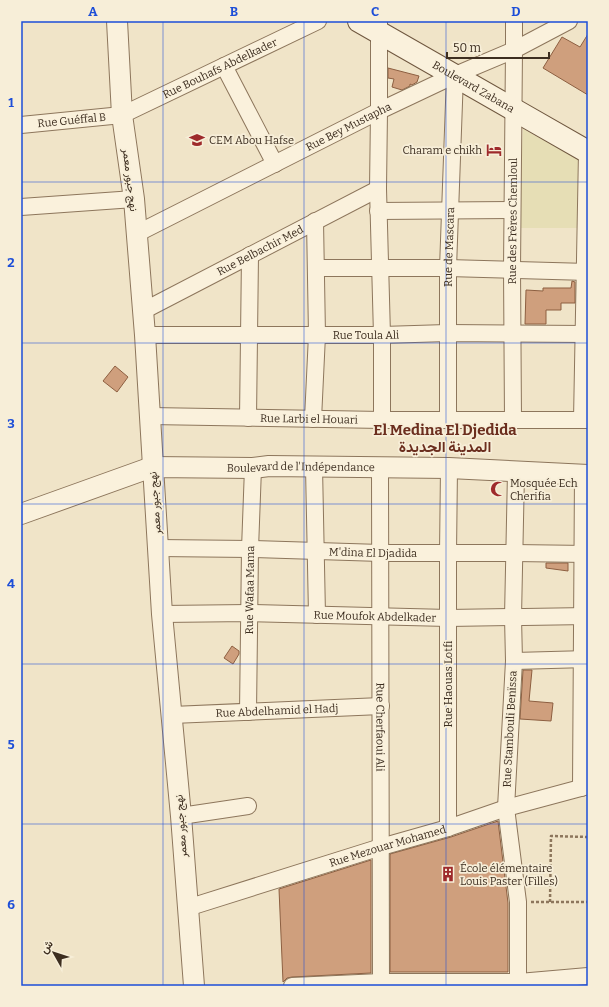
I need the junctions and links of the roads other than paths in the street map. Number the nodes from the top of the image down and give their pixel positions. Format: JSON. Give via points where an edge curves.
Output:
{"nodes":[{"id":1,"x":117,"y":21,"type":"edge"},
{"id":2,"x":318,"y":21,"type":"edge"},
{"id":3,"x":359,"y":21,"type":"edge"},
{"id":4,"x":514,"y":21,"type":"edge"},
{"id":5,"x":569,"y":21,"type":"edge"},
{"id":6,"x":379,"y":26,"type":"edge"},
{"id":7,"x":514,"y":50,"type":"junction"},
{"id":8,"x":224,"y":66,"type":"junction"},
{"id":9,"x":455,"y":75,"type":"junction"},
{"id":10,"x":513,"y":110,"type":"junction"},
{"id":11,"x":380,"y":111,"type":"junction"},
{"id":12,"x":122,"y":115,"type":"junction"},
{"id":13,"x":21,"y":125,"type":"edge"},
{"id":14,"x":588,"y":152,"type":"edge"},
{"id":15,"x":275,"y":164,"type":"junction"},
{"id":16,"x":378,"y":189,"type":"junction"},
{"id":17,"x":134,"y":199,"type":"junction"},
{"id":18,"x":21,"y":207,"type":"edge"},
{"id":19,"x":512,"y":210,"type":"junction"},
{"id":20,"x":378,"y":211,"type":"junction"},
{"id":21,"x":450,"y":211,"type":"junction"},
{"id":22,"x":315,"y":221,"type":"junction"},
{"id":23,"x":136,"y":234,"type":"junction"},
{"id":24,"x":250,"y":255,"type":"junction"},
{"id":25,"x":316,"y":268,"type":"junction"},
{"id":26,"x":380,"y":268,"type":"junction"},
{"id":27,"x":448,"y":268,"type":"junction"},
{"id":28,"x":512,"y":269,"type":"junction"},
{"id":29,"x":586,"y":272,"type":"edge"},
{"id":30,"x":143,"y":311,"type":"junction"},
{"id":31,"x":447,"y":333,"type":"junction"},
{"id":32,"x":513,"y":334,"type":"junction"},
{"id":33,"x":586,"y":334,"type":"edge"},
{"id":34,"x":145,"y":335,"type":"junction"},
{"id":35,"x":249,"y":335,"type":"junction"},
{"id":36,"x":317,"y":335,"type":"junction"},
{"id":37,"x":382,"y":335,"type":"junction"},
{"id":38,"x":150,"y":416,"type":"junction"},
{"id":39,"x":248,"y":418,"type":"junction"},
{"id":40,"x":313,"y":419,"type":"junction"},
{"id":41,"x":448,"y":419,"type":"junction"},
{"id":42,"x":382,"y":420,"type":"junction"},
{"id":43,"x":513,"y":420,"type":"junction"},
{"id":44,"x":585,"y":420,"type":"edge"},
{"id":45,"x":152,"y":467,"type":"junction"},
{"id":46,"x":314,"y":467,"type":"junction"},
{"id":47,"x":253,"y":468,"type":"junction"},
{"id":48,"x":380,"y":468,"type":"junction"},
{"id":49,"x":449,"y":468,"type":"junction"},
{"id":50,"x":516,"y":472,"type":"junction"},
{"id":51,"x":586,"y":475,"type":"edge"},
{"id":52,"x":21,"y":514,"type":"edge"},
{"id":53,"x":158,"y":548,"type":"junction"},
{"id":54,"x":250,"y":549,"type":"junction"},
{"id":55,"x":316,"y":551,"type":"junction"},
{"id":56,"x":514,"y":552,"type":"junction"},
{"id":57,"x":381,"y":553,"type":"junction"},
{"id":58,"x":448,"y":553,"type":"junction"},
{"id":59,"x":585,"y":554,"type":"edge"},
{"id":60,"x":162,"y":614,"type":"junction"},
{"id":61,"x":249,"y":614,"type":"junction"},
{"id":62,"x":317,"y":615,"type":"junction"},
{"id":63,"x":381,"y":616,"type":"junction"},
{"id":64,"x":585,"y":616,"type":"edge"},
{"id":65,"x":513,"y":617,"type":"junction"},
{"id":66,"x":448,"y":618,"type":"junction"},
{"id":67,"x":585,"y":659,"type":"edge"},
{"id":68,"x":514,"y":661,"type":"junction"},
{"id":69,"x":381,"y":706,"type":"junction"},
{"id":70,"x":248,"y":712,"type":"junction"},
{"id":71,"x":172,"y":715,"type":"junction"},
{"id":72,"x":584,"y":787,"type":"edge"},
{"id":73,"x":248,"y":806,"type":"dead end"},
{"id":74,"x":506,"y":808,"type":"junction"},
{"id":75,"x":181,"y":816,"type":"junction"},
{"id":76,"x":448,"y":828,"type":"junction"},
{"id":77,"x":381,"y":847,"type":"junction"},
{"id":78,"x":187,"y":908,"type":"junction"},
{"id":79,"x":588,"y":976,"type":"edge"},
{"id":80,"x":381,"y":984,"type":"edge"},
{"id":81,"x":518,"y":984,"type":"edge"},
{"id":82,"x":194,"y":986,"type":"edge"},
{"id":83,"x":292,"y":986,"type":"edge"}],
"edges":[{"from":1,"to":12,"type":"street","name":"نهج جبور معمر"},
{"from":2,"to":8,"type":"street","name":"Rue Bouhafs Abdelkader"},
{"from":3,"to":6,"type":"main road","name":"Boulevard Zabana"},
{"from":4,"to":7,"type":"street","name":"Rue des Frères Chemloul"},
{"from":5,"to":7,"type":"street","name":"Rue Bey Mustapha"},
{"from":6,"to":9,"type":"main road","name":"Boulevard Zabana"},
{"from":6,"to":11,"type":"street"},
{"from":7,"to":9,"type":"street","name":"Rue Bey Mustapha"},
{"from":7,"to":10,"type":"street","name":"Rue des Frères Chemloul"},
{"from":8,"to":12,"type":"street","name":"Rue Bouhafs Abdelkader"},
{"from":8,"to":15,"type":"street"},
{"from":9,"to":10,"type":"main road","name":"Boulevard Zabana"},
{"from":9,"to":11,"type":"street","name":"Rue Bey Mustapha"},
{"from":9,"to":21,"type":"street","name":"Rue de Mascara"},
{"from":10,"to":14,"type":"main road","name":"Boulevard Zabana"},
{"from":10,"to":19,"type":"street","name":"Rue des Frères Chemloul"},
{"from":11,"to":15,"type":"street","name":"Rue Bey Mustapha"},
{"from":11,"to":16,"type":"street"},
{"from":12,"to":13,"type":"street","name":"Rue Guéffal B"},
{"from":12,"to":17,"type":"street","name":"نهج جبور معمر"},
{"from":14,"to":29,"type":"street"},
{"from":15,"to":23,"type":"street","name":"Rue Bey Mustapha"},
{"from":16,"to":20,"type":"street"},
{"from":16,"to":22,"type":"street","name":"Rue Belbachir Med"},
{"from":17,"to":18,"type":"street"},
{"from":17,"to":23,"type":"street","name":"نهج جبور معمر"},
{"from":19,"to":21,"type":"street"},
{"from":19,"to":28,"type":"street","name":"Rue des Frères Chemloul"},
{"from":20,"to":21,"type":"street"},
{"from":20,"to":26,"type":"street"},
{"from":21,"to":27,"type":"street","name":"Rue de Mascara"},
{"from":22,"to":24,"type":"street","name":"Rue Belbachir Med"},
{"from":22,"to":25,"type":"street"},
{"from":23,"to":30,"type":"street","name":"نهج جبور معمر"},
{"from":24,"to":30,"type":"street","name":"Rue Belbachir Med"},
{"from":24,"to":35,"type":"street"},
{"from":25,"to":26,"type":"street"},
{"from":25,"to":36,"type":"street"},
{"from":26,"to":27,"type":"street"},
{"from":26,"to":37,"type":"street"},
{"from":27,"to":28,"type":"street"},
{"from":27,"to":31,"type":"street","name":"Rue de Mascara"},
{"from":28,"to":29,"type":"street"},
{"from":28,"to":32,"type":"street","name":"Rue des Frères Chemloul"},
{"from":29,"to":33,"type":"street"},
{"from":30,"to":34,"type":"street","name":"نهج جبور معمر"},
{"from":31,"to":32,"type":"street","name":"Rue Toula Ali"},
{"from":31,"to":37,"type":"street","name":"Rue Toula Ali"},
{"from":31,"to":41,"type":"street","name":"Rue de Mascara"},
{"from":32,"to":33,"type":"street","name":"Rue Toula Ali"},
{"from":32,"to":43,"type":"street","name":"Rue des Frères Chemloul"},
{"from":33,"to":44,"type":"street"},
{"from":34,"to":35,"type":"street","name":"Rue Toula Ali"},
{"from":34,"to":38,"type":"street","name":"نهج جبور معمر"},
{"from":35,"to":36,"type":"street","name":"Rue Toula Ali"},
{"from":35,"to":39,"type":"street"},
{"from":36,"to":37,"type":"street","name":"Rue Toula Ali"},
{"from":36,"to":40,"type":"street"},
{"from":37,"to":42,"type":"street"},
{"from":38,"to":39,"type":"street","name":"Rue Larbi el Houari"},
{"from":38,"to":45,"type":"street","name":"نهج جبور معمر"},
{"from":39,"to":40,"type":"street","name":"Rue Larbi el Houari"},
{"from":40,"to":42,"type":"street","name":"Rue Larbi el Houari"},
{"from":41,"to":42,"type":"street","name":"Rue Larbi el Houari"},
{"from":41,"to":43,"type":"street","name":"Rue Larbi el Houari"},
{"from":43,"to":44,"type":"street","name":"Rue Larbi el Houari"},
{"from":45,"to":47,"type":"street","name":"Boulevard de l'Indépendance"},
{"from":45,"to":52,"type":"street","name":"Boulevard de l'Indépendance"},
{"from":45,"to":53,"type":"street","name":"نهج جبور معمر"},
{"from":46,"to":47,"type":"street","name":"Boulevard de l'Indépendance"},
{"from":46,"to":48,"type":"street","name":"Boulevard de l'Indépendance"},
{"from":46,"to":55,"type":"street"},
{"from":47,"to":54,"type":"street","name":"Rue Wafaa Mama"},
{"from":48,"to":49,"type":"street","name":"Boulevard de l'Indépendance"},
{"from":48,"to":57,"type":"street","name":"Rue Cherfaoui Ali"},
{"from":49,"to":50,"type":"street","name":"Boulevard de l'Indépendance"},
{"from":49,"to":58,"type":"street","name":"Rue Haouas Lotfi"},
{"from":50,"to":51,"type":"street","name":"Boulevard de l'Indépendance"},
{"from":50,"to":56,"type":"street","name":"Rue Stambouli Benïssa"},
{"from":51,"to":59,"type":"street"},
{"from":53,"to":54,"type":"street","name":"M'dina El Djadida"},
{"from":53,"to":60,"type":"street","name":"نهج جبور معمر"},
{"from":54,"to":55,"type":"street","name":"M'dina El Djadida"},
{"from":54,"to":61,"type":"street","name":"Rue Wafaa Mama"},
{"from":55,"to":57,"type":"street","name":"M'dina El Djadida"},
{"from":55,"to":62,"type":"street"},
{"from":56,"to":58,"type":"street","name":"M'dina El Djadida"},
{"from":56,"to":59,"type":"street","name":"M'dina El Djadida"},
{"from":56,"to":65,"type":"street","name":"Rue Stambouli Benïssa"},
{"from":57,"to":58,"type":"street","name":"M'dina El Djadida"},
{"from":57,"to":63,"type":"street","name":"Rue Cherfaoui Ali"},
{"from":58,"to":66,"type":"street","name":"Rue Haouas Lotfi"},
{"from":59,"to":64,"type":"street"},
{"from":60,"to":61,"type":"street","name":"Rue Moufok Abdelkader"},
{"from":60,"to":71,"type":"street","name":"نهج جبور معمر"},
{"from":61,"to":62,"type":"street","name":"Rue Moufok Abdelkader"},
{"from":61,"to":70,"type":"street","name":"Rue Wafaa Mama"},
{"from":62,"to":63,"type":"street","name":"Rue Moufok Abdelkader"},
{"from":63,"to":66,"type":"street","name":"Rue Moufok Abdelkader"},
{"from":63,"to":69,"type":"street","name":"Rue Cherfaoui Ali"},
{"from":64,"to":65,"type":"street","name":"Rue Moufok Abdelkader"},
{"from":64,"to":67,"type":"street"},
{"from":65,"to":66,"type":"street","name":"Rue Moufok Abdelkader"},
{"from":65,"to":68,"type":"street","name":"Rue Stambouli Benïssa"},
{"from":66,"to":76,"type":"street","name":"Rue Haouas Lotfi"},
{"from":67,"to":68,"type":"street"},
{"from":67,"to":72,"type":"street"},
{"from":68,"to":74,"type":"street","name":"Rue Stambouli Benïssa"},
{"from":69,"to":70,"type":"street","name":"Rue Abdelhamid el Hadj"},
{"from":69,"to":77,"type":"street","name":"Rue Cherfaoui Ali"},
{"from":70,"to":71,"type":"street","name":"Rue Abdelhamid el Hadj"},
{"from":71,"to":75,"type":"street","name":"نهج جبور معمر"},
{"from":72,"to":74,"type":"street","name":"Rue Mezouar Mohamed"},
{"from":73,"to":75,"type":"street"},
{"from":74,"to":76,"type":"street","name":"Rue Mezouar Mohamed"},
{"from":74,"to":81,"type":"street","name":"Rue Stambouli Benïssa","via":[[518,902]]},
{"from":75,"to":78,"type":"street","name":"نهج جبور معمر"},
{"from":76,"to":77,"type":"street","name":"Rue Mezouar Mohamed"},
{"from":77,"to":78,"type":"street","name":"Rue Mezouar Mohamed"},
{"from":77,"to":80,"type":"street","name":"Rue Cherfaoui Ali"},
{"from":78,"to":82,"type":"street","name":"نهج جبور معمر"},
{"from":79,"to":81,"type":"street"},
{"from":80,"to":81,"type":"street"},
{"from":80,"to":83,"type":"street"}]}
